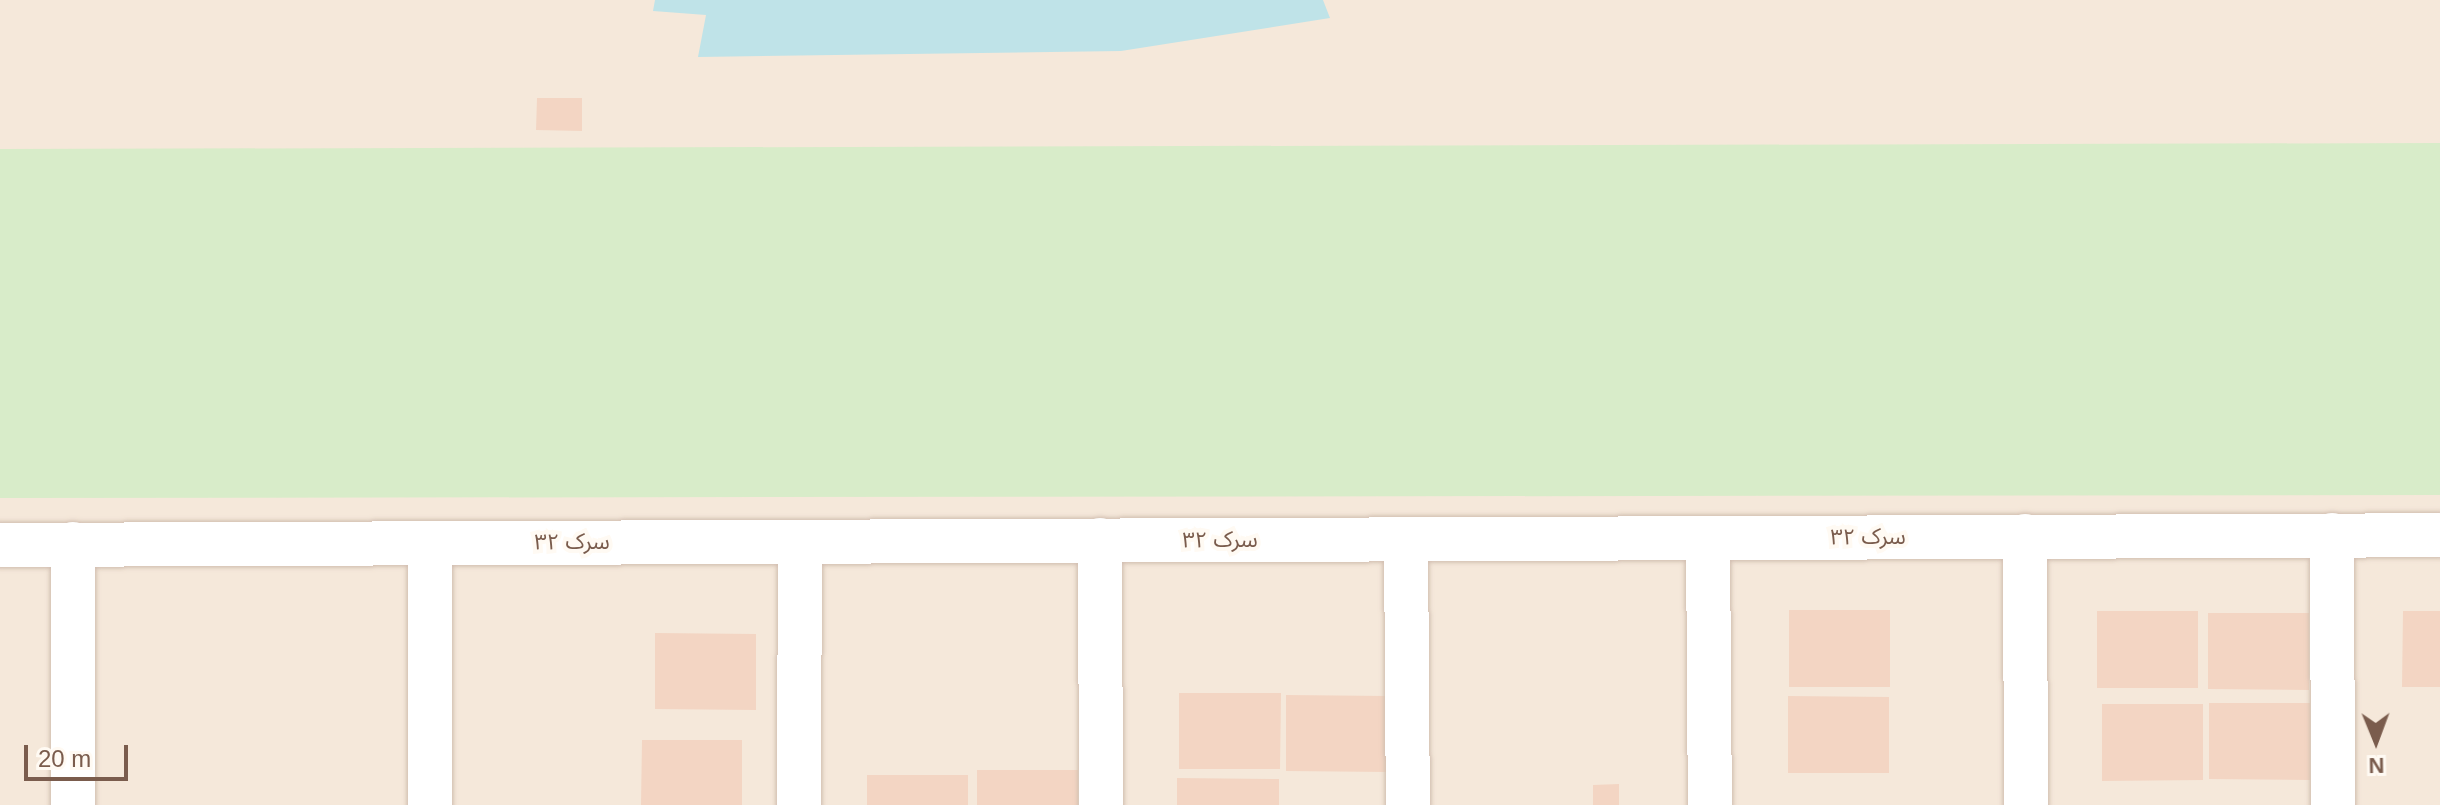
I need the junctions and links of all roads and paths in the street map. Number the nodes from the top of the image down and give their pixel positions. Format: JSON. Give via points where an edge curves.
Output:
{"nodes":[{"id":1,"x":2332,"y":535,"type":"junction"},
{"id":2,"x":2440,"y":535,"type":"edge"},
{"id":3,"x":2025,"y":536,"type":"junction"},
{"id":4,"x":1708,"y":538,"type":"junction"},
{"id":5,"x":1406,"y":539,"type":"junction"},
{"id":6,"x":1100,"y":540,"type":"junction"},
{"id":7,"x":800,"y":542,"type":"junction"},
{"id":8,"x":430,"y":543,"type":"junction"},
{"id":9,"x":73,"y":544,"type":"junction"},
{"id":10,"x":0,"y":545,"type":"edge"},
{"id":11,"x":73,"y":805,"type":"edge"},
{"id":12,"x":430,"y":805,"type":"edge"},
{"id":13,"x":799,"y":805,"type":"edge"},
{"id":14,"x":1101,"y":805,"type":"edge"},
{"id":15,"x":1408,"y":805,"type":"edge"},
{"id":16,"x":1710,"y":805,"type":"edge"},
{"id":17,"x":2026,"y":805,"type":"edge"},
{"id":18,"x":2333,"y":805,"type":"edge"}],
"edges":[{"from":1,"to":2,"type":"street","name":"سرک ۳۲"},
{"from":1,"to":3,"type":"street","name":"سرک ۳۲"},
{"from":1,"to":18,"type":"street"},
{"from":3,"to":4,"type":"street","name":"سرک ۳۲"},
{"from":3,"to":17,"type":"street"},
{"from":4,"to":5,"type":"street","name":"سرک ۳۲"},
{"from":4,"to":16,"type":"street"},
{"from":5,"to":6,"type":"street","name":"سرک ۳۲"},
{"from":5,"to":15,"type":"street"},
{"from":6,"to":7,"type":"street","name":"سرک ۳۲"},
{"from":6,"to":14,"type":"street"},
{"from":7,"to":8,"type":"street","name":"سرک ۳۲"},
{"from":7,"to":13,"type":"street"},
{"from":8,"to":9,"type":"street","name":"سرک ۳۲"},
{"from":8,"to":12,"type":"street"},
{"from":9,"to":10,"type":"street","name":"سرک ۳۲"},
{"from":9,"to":11,"type":"street"}]}
